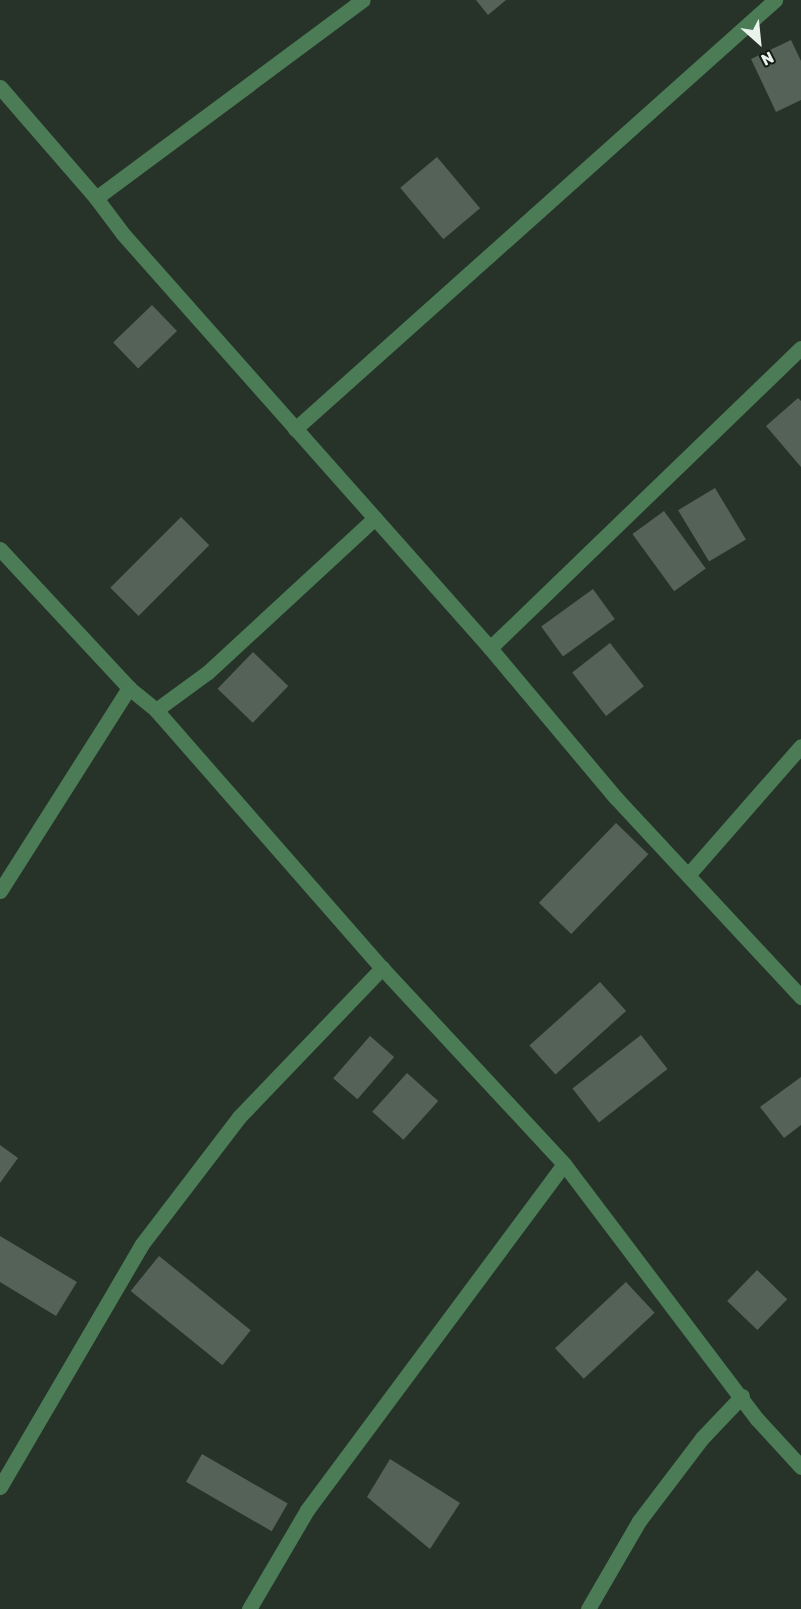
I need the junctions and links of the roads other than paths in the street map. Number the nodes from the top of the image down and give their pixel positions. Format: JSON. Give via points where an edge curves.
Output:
{"nodes":[{"id":1,"x":363,"y":0,"type":"edge"},
{"id":2,"x":775,"y":0,"type":"edge"},
{"id":3,"x":0,"y":87,"type":"edge"},
{"id":4,"x":96,"y":198,"type":"junction"},
{"id":5,"x":801,"y":348,"type":"edge"},
{"id":6,"x":295,"y":429,"type":"junction"},
{"id":7,"x":375,"y":518,"type":"junction"},
{"id":8,"x":0,"y":549,"type":"edge"},
{"id":9,"x":490,"y":648,"type":"junction"},
{"id":10,"x":129,"y":688,"type":"junction"},
{"id":11,"x":156,"y":710,"type":"junction"},
{"id":12,"x":801,"y":746,"type":"edge"},
{"id":13,"x":688,"y":875,"type":"junction"},
{"id":14,"x":0,"y":891,"type":"edge"},
{"id":15,"x":382,"y":968,"type":"junction"},
{"id":16,"x":801,"y":997,"type":"edge"},
{"id":17,"x":564,"y":1164,"type":"junction"},
{"id":18,"x":742,"y":1396,"type":"junction"},
{"id":19,"x":801,"y":1467,"type":"edge"},
{"id":20,"x":0,"y":1487,"type":"edge"},
{"id":21,"x":249,"y":1609,"type":"edge"},
{"id":22,"x":588,"y":1609,"type":"edge"}],
"edges":[{"from":1,"to":4,"type":"street"},
{"from":2,"to":6,"type":"street"},
{"from":3,"to":4,"type":"street"},
{"from":4,"to":6,"type":"street","via":[[123,234]]},
{"from":5,"to":9,"type":"street"},
{"from":6,"to":7,"type":"street"},
{"from":7,"to":9,"type":"street"},
{"from":7,"to":11,"type":"street","via":[[208,672]]},
{"from":8,"to":10,"type":"street"},
{"from":9,"to":13,"type":"street","via":[[616,798]]},
{"from":10,"to":11,"type":"street"},
{"from":10,"to":14,"type":"street"},
{"from":11,"to":15,"type":"street"},
{"from":12,"to":13,"type":"street"},
{"from":13,"to":16,"type":"street"},
{"from":15,"to":17,"type":"street"},
{"from":15,"to":20,"type":"street","via":[[239,1117],[142,1244]]},
{"from":17,"to":18,"type":"street"},
{"from":17,"to":21,"type":"street","via":[[307,1510]]},
{"from":18,"to":19,"type":"street"},
{"from":18,"to":22,"type":"street","via":[[702,1438],[639,1521]]}]}
